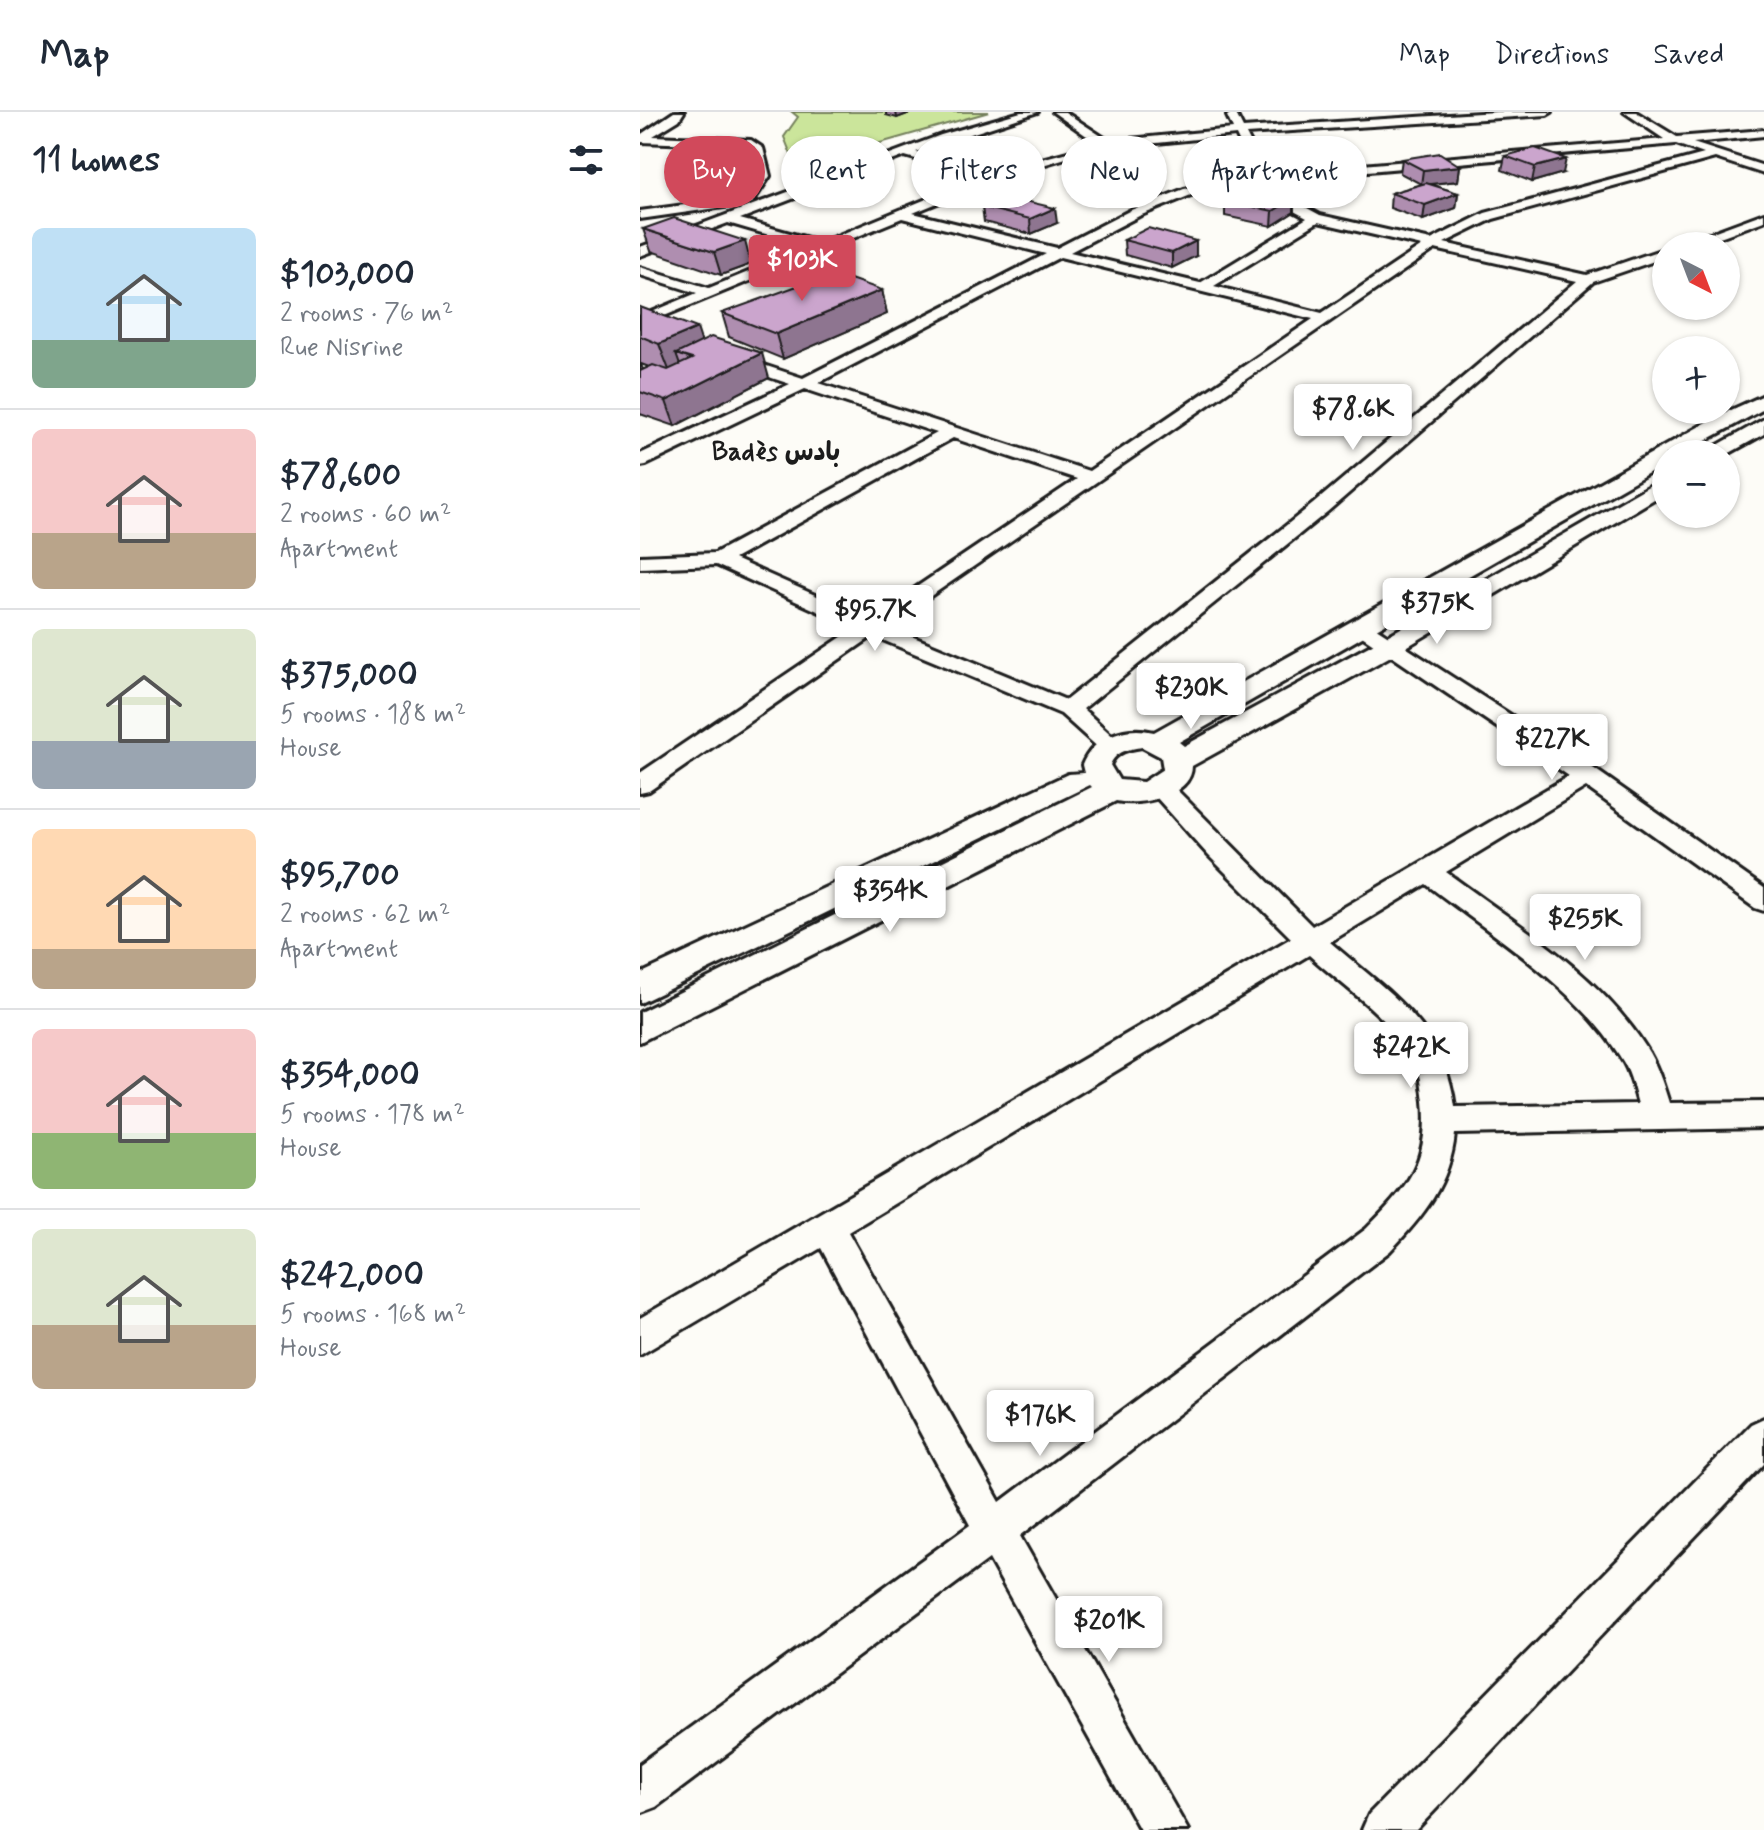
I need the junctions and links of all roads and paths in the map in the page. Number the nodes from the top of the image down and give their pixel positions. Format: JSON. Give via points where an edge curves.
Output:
{"nodes":[{"id":1,"x":679,"y":112,"type":"edge"},
{"id":2,"x":1033,"y":112,"type":"edge"},
{"id":3,"x":1058,"y":112,"type":"edge"},
{"id":4,"x":1230,"y":112,"type":"edge"},
{"id":5,"x":1547,"y":112,"type":"edge"},
{"id":6,"x":1629,"y":112,"type":"edge"},
{"id":7,"x":1450,"y":115,"type":"edge"},
{"id":8,"x":1240,"y":131,"type":"junction"},
{"id":9,"x":1470,"y":132,"type":"dead end"},
{"id":10,"x":1764,"y":133,"type":"edge"},
{"id":11,"x":1094,"y":136,"type":"edge"},
{"id":12,"x":1243,"y":136,"type":"edge"},
{"id":13,"x":641,"y":139,"type":"edge"},
{"id":14,"x":1167,"y":139,"type":"edge"},
{"id":15,"x":664,"y":140,"type":"edge"},
{"id":16,"x":1674,"y":140,"type":"junction"},
{"id":17,"x":1489,"y":148,"type":"dead end"},
{"id":18,"x":904,"y":152,"type":"junction"},
{"id":19,"x":911,"y":154,"type":"edge"},
{"id":20,"x":1715,"y":154,"type":"junction"},
{"id":21,"x":1500,"y":157,"type":"junction"},
{"id":22,"x":1367,"y":169,"type":"edge"},
{"id":23,"x":1764,"y":170,"type":"edge"},
{"id":24,"x":1183,"y":195,"type":"edge"},
{"id":25,"x":779,"y":198,"type":"junction"},
{"id":26,"x":765,"y":199,"type":"edge"},
{"id":27,"x":690,"y":208,"type":"edge"},
{"id":28,"x":915,"y":208,"type":"edge"},
{"id":29,"x":1298,"y":208,"type":"edge"},
{"id":30,"x":901,"y":214,"type":"junction"},
{"id":31,"x":640,"y":215,"type":"edge"},
{"id":32,"x":1764,"y":217,"type":"edge"},
{"id":33,"x":1316,"y":218,"type":"junction"},
{"id":34,"x":726,"y":219,"type":"junction"},
{"id":35,"x":1722,"y":232,"type":"edge"},
{"id":36,"x":1432,"y":244,"type":"junction"},
{"id":37,"x":823,"y":246,"type":"junction"},
{"id":38,"x":640,"y":252,"type":"edge"},
{"id":39,"x":1062,"y":252,"type":"junction"},
{"id":40,"x":1652,"y":257,"type":"edge"},
{"id":41,"x":640,"y":271,"type":"edge"},
{"id":42,"x":1588,"y":279,"type":"junction"},
{"id":43,"x":1203,"y":287,"type":"junction"},
{"id":44,"x":710,"y":293,"type":"junction"},
{"id":45,"x":1325,"y":318,"type":"junction"},
{"id":46,"x":640,"y":322,"type":"edge"},
{"id":47,"x":714,"y":354,"type":"edge"},
{"id":48,"x":803,"y":384,"type":"junction"},
{"id":49,"x":1764,"y":401,"type":"edge"},
{"id":50,"x":1764,"y":425,"type":"edge"},
{"id":51,"x":949,"y":433,"type":"junction"},
{"id":52,"x":1738,"y":440,"type":"edge"},
{"id":53,"x":640,"y":442,"type":"edge"},
{"id":54,"x":662,"y":449,"type":"junction"},
{"id":55,"x":640,"y":461,"type":"edge"},
{"id":56,"x":1090,"y":477,"type":"junction"},
{"id":57,"x":1652,"y":491,"type":"edge"},
{"id":58,"x":719,"y":559,"type":"junction"},
{"id":59,"x":640,"y":562,"type":"edge"},
{"id":60,"x":870,"y":627,"type":"junction"},
{"id":61,"x":1363,"y":628,"type":"junction"},
{"id":62,"x":1389,"y":646,"type":"junction"},
{"id":63,"x":1069,"y":709,"type":"junction"},
{"id":64,"x":1168,"y":751,"type":"junction"},
{"id":65,"x":1107,"y":769,"type":"junction"},
{"id":66,"x":1587,"y":776,"type":"junction"},
{"id":67,"x":640,"y":785,"type":"edge"},
{"id":68,"x":1160,"y":788,"type":"junction"},
{"id":69,"x":1429,"y":872,"type":"junction"},
{"id":70,"x":1764,"y":901,"type":"edge"},
{"id":71,"x":1311,"y":940,"type":"junction"},
{"id":72,"x":674,"y":972,"type":"junction"},
{"id":73,"x":640,"y":989,"type":"edge"},
{"id":74,"x":691,"y":1003,"type":"junction"},
{"id":75,"x":640,"y":1028,"type":"edge"},
{"id":76,"x":1657,"y":1115,"type":"junction"},
{"id":77,"x":1764,"y":1115,"type":"edge"},
{"id":78,"x":1441,"y":1121,"type":"junction"},
{"id":79,"x":828,"y":1228,"type":"junction"},
{"id":80,"x":640,"y":1338,"type":"edge"},
{"id":81,"x":1764,"y":1437,"type":"edge"},
{"id":82,"x":994,"y":1530,"type":"junction"},
{"id":83,"x":640,"y":1791,"type":"edge"},
{"id":84,"x":1165,"y":1830,"type":"edge"},
{"id":85,"x":1385,"y":1830,"type":"edge"}],
"edges":[{"from":1,"to":13,"type":"street"},
{"from":2,"to":18,"type":"street"},
{"from":3,"to":11,"type":"street"},
{"from":4,"to":8,"type":"street"},
{"from":5,"to":7,"type":"street"},
{"from":6,"to":16,"type":"street"},
{"from":7,"to":8,"type":"street"},
{"from":7,"to":9,"type":"street"},
{"from":8,"to":12,"type":"street"},
{"from":8,"to":14,"type":"street"},
{"from":10,"to":16,"type":"street"},
{"from":13,"to":15,"type":"street"},
{"from":16,"to":20,"type":"street"},
{"from":16,"to":21,"type":"street"},
{"from":17,"to":21,"type":"street"},
{"from":18,"to":19,"type":"street"},
{"from":18,"to":25,"type":"street"},
{"from":20,"to":23,"type":"street"},
{"from":20,"to":36,"type":"street","via":[[1489,216]]},
{"from":21,"to":22,"type":"street"},
{"from":24,"to":39,"type":"street"},
{"from":25,"to":26,"type":"street"},
{"from":25,"to":34,"type":"street"},
{"from":27,"to":31,"type":"street"},
{"from":28,"to":30,"type":"street"},
{"from":29,"to":33,"type":"street"},
{"from":30,"to":37,"type":"street"},
{"from":30,"to":39,"type":"street"},
{"from":32,"to":35,"type":"street"},
{"from":33,"to":36,"type":"street"},
{"from":33,"to":43,"type":"street"},
{"from":34,"to":37,"type":"street"},
{"from":34,"to":38,"type":"street"},
{"from":36,"to":42,"type":"street"},
{"from":36,"to":45,"type":"street"},
{"from":37,"to":44,"type":"street"},
{"from":39,"to":43,"type":"street"},
{"from":39,"to":48,"type":"street"},
{"from":40,"to":42,"type":"street"},
{"from":41,"to":44,"type":"street"},
{"from":42,"to":63,"type":"street","via":[[1320,508]]},
{"from":43,"to":45,"type":"street"},
{"from":44,"to":46,"type":"street"},
{"from":45,"to":56,"type":"street"},
{"from":47,"to":48,"type":"street"},
{"from":48,"to":51,"type":"street"},
{"from":48,"to":54,"type":"street"},
{"from":49,"to":61,"type":"street"},
{"from":50,"to":52,"type":"street"},
{"from":51,"to":56,"type":"street"},
{"from":51,"to":58,"type":"street"},
{"from":53,"to":54,"type":"street"},
{"from":54,"to":55,"type":"street"},
{"from":56,"to":60,"type":"street"},
{"from":57,"to":62,"type":"street"},
{"from":58,"to":59,"type":"street"},
{"from":58,"to":60,"type":"street"},
{"from":60,"to":63,"type":"street"},
{"from":60,"to":67,"type":"street"},
{"from":61,"to":62,"type":"street"},
{"from":61,"to":64,"type":"street"},
{"from":62,"to":64,"type":"street"},
{"from":62,"to":66,"type":"street"},
{"from":63,"to":65,"type":"street"},
{"from":64,"to":65,"type":"street","via":[[1142,738]]},
{"from":64,"to":68,"type":"street","via":[[1178,771]]},
{"from":65,"to":68,"type":"street","via":[[1137,793]]},
{"from":65,"to":72,"type":"street"},
{"from":65,"to":74,"type":"street"},
{"from":66,"to":69,"type":"street"},
{"from":66,"to":70,"type":"street"},
{"from":68,"to":71,"type":"street"},
{"from":69,"to":71,"type":"street"},
{"from":69,"to":76,"type":"street","via":[[1607,1018],[1636,1054]]},
{"from":71,"to":78,"type":"street","via":[[1425,1051],[1436,1077]]},
{"from":71,"to":79,"type":"street"},
{"from":72,"to":73,"type":"street"},
{"from":72,"to":74,"type":"street"},
{"from":74,"to":75,"type":"street"},
{"from":76,"to":77,"type":"street"},
{"from":76,"to":78,"type":"street"},
{"from":78,"to":82,"type":"street","via":[[1429,1178],[1378,1240]]},
{"from":79,"to":80,"type":"street"},
{"from":79,"to":82,"type":"street"},
{"from":81,"to":85,"type":"street"},
{"from":82,"to":83,"type":"street"},
{"from":82,"to":84,"type":"street"}]}
